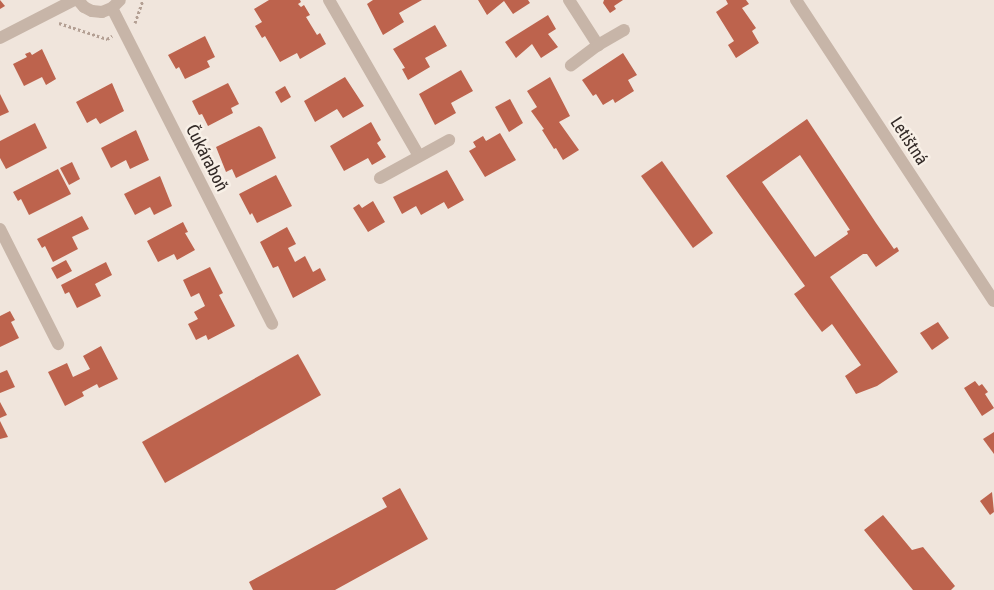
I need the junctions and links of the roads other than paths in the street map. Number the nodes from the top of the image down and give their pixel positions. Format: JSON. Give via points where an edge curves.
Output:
{"nodes":[{"id":1,"x":74,"y":0,"type":"edge"},
{"id":2,"x":78,"y":0,"type":"edge"},
{"id":3,"x":329,"y":0,"type":"edge"},
{"id":4,"x":569,"y":0,"type":"edge"},
{"id":5,"x":796,"y":0,"type":"edge"},
{"id":6,"x":116,"y":4,"type":"edge"},
{"id":7,"x":624,"y":30,"type":"dead end"},
{"id":8,"x":0,"y":38,"type":"edge"},
{"id":9,"x":598,"y":46,"type":"junction"},
{"id":10,"x":571,"y":65,"type":"dead end"},
{"id":11,"x":449,"y":140,"type":"dead end"},
{"id":12,"x":419,"y":156,"type":"junction"},
{"id":13,"x":380,"y":178,"type":"dead end"},
{"id":14,"x":0,"y":229,"type":"edge"},
{"id":15,"x":994,"y":301,"type":"edge"},
{"id":16,"x":272,"y":324,"type":"dead end"},
{"id":17,"x":58,"y":344,"type":"dead end"}],
"edges":[{"from":1,"to":8,"type":"street"},
{"from":2,"to":6,"type":"street","via":[[92,11],[102,12]]},
{"from":3,"to":12,"type":"street"},
{"from":4,"to":9,"type":"street"},
{"from":5,"to":15,"type":"street","name":"Letištná"},
{"from":6,"to":16,"type":"street","name":"Čukáraboň"},
{"from":7,"to":9,"type":"street"},
{"from":9,"to":10,"type":"street"},
{"from":11,"to":12,"type":"street"},
{"from":12,"to":13,"type":"street"},
{"from":14,"to":17,"type":"street"}]}
